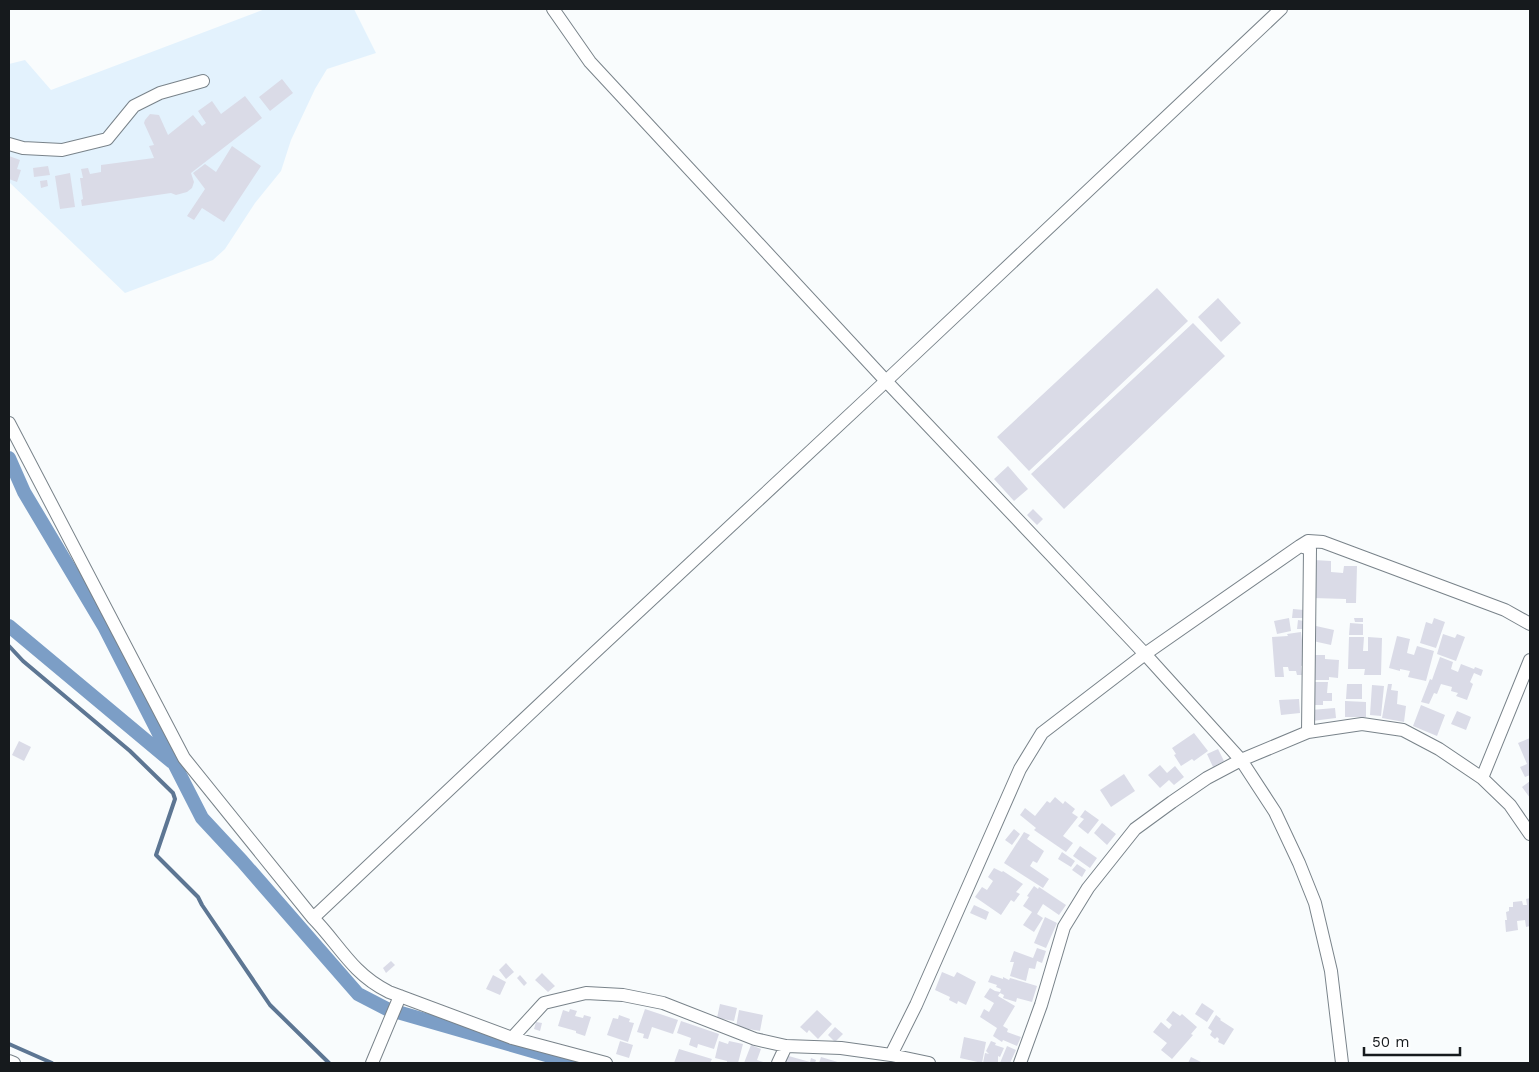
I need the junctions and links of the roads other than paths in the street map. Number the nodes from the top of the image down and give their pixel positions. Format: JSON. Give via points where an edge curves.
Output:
{"nodes":[{"id":1,"x":553,"y":9,"type":"edge"},
{"id":2,"x":1282,"y":9,"type":"edge"},
{"id":3,"x":203,"y":82,"type":"dead end"},
{"id":4,"x":9,"y":144,"type":"edge"},
{"id":5,"x":886,"y":381,"type":"junction"},
{"id":6,"x":9,"y":423,"type":"edge"},
{"id":7,"x":1300,"y":546,"type":"junction"},
{"id":8,"x":1530,"y":624,"type":"edge"},
{"id":9,"x":1145,"y":654,"type":"junction"},
{"id":10,"x":1530,"y":660,"type":"edge"},
{"id":11,"x":1308,"y":732,"type":"junction"},
{"id":12,"x":1241,"y":760,"type":"junction"},
{"id":13,"x":1482,"y":778,"type":"junction"},
{"id":14,"x":1530,"y":834,"type":"edge"},
{"id":15,"x":313,"y":918,"type":"junction"},
{"id":16,"x":400,"y":996,"type":"junction"},
{"id":17,"x":512,"y":1038,"type":"junction"},
{"id":18,"x":786,"y":1046,"type":"junction"},
{"id":19,"x":891,"y":1055,"type":"junction"},
{"id":20,"x":9,"y":1060,"type":"edge"},
{"id":21,"x":14,"y":1063,"type":"edge"},
{"id":22,"x":372,"y":1063,"type":"edge"},
{"id":23,"x":606,"y":1063,"type":"edge"},
{"id":24,"x":778,"y":1063,"type":"edge"},
{"id":25,"x":929,"y":1063,"type":"edge"},
{"id":26,"x":1020,"y":1063,"type":"edge"},
{"id":27,"x":1342,"y":1063,"type":"edge"}],
"edges":[{"from":1,"to":5,"type":"street","via":[[590,62]]},
{"from":2,"to":5,"type":"street"},
{"from":3,"to":4,"type":"street","via":[[160,93],[134,106],[107,139],[62,150]]},
{"from":5,"to":9,"type":"street"},
{"from":5,"to":15,"type":"street"},
{"from":6,"to":15,"type":"street","via":[[184,758]]},
{"from":7,"to":8,"type":"street","via":[[1308,541],[1323,542],[1505,610]]},
{"from":7,"to":9,"type":"street"},
{"from":7,"to":11,"type":"street","via":[[1310,549]]},
{"from":9,"to":12,"type":"street"},
{"from":9,"to":19,"type":"street","via":[[1042,733],[1020,769]]},
{"from":10,"to":13,"type":"street"},
{"from":11,"to":12,"type":"street"},
{"from":11,"to":13,"type":"street","via":[[1362,724],[1403,730]]},
{"from":12,"to":26,"type":"street","via":[[1207,778],[1135,829],[1088,888],[1064,927]]},
{"from":12,"to":27,"type":"street","via":[[1274,812],[1314,903],[1331,971]]},
{"from":13,"to":14,"type":"street","via":[[1510,805]]},
{"from":15,"to":16,"type":"street","via":[[357,969],[377,985]]},
{"from":16,"to":17,"type":"street"},
{"from":16,"to":22,"type":"street"},
{"from":17,"to":18,"type":"street","via":[[544,1003],[586,993],[623,995],[663,1003],[755,1039]]},
{"from":17,"to":23,"type":"street"},
{"from":18,"to":19,"type":"street","via":[[841,1048]]},
{"from":18,"to":24,"type":"street"},
{"from":19,"to":25,"type":"street"},
{"from":20,"to":21,"type":"street"}]}
